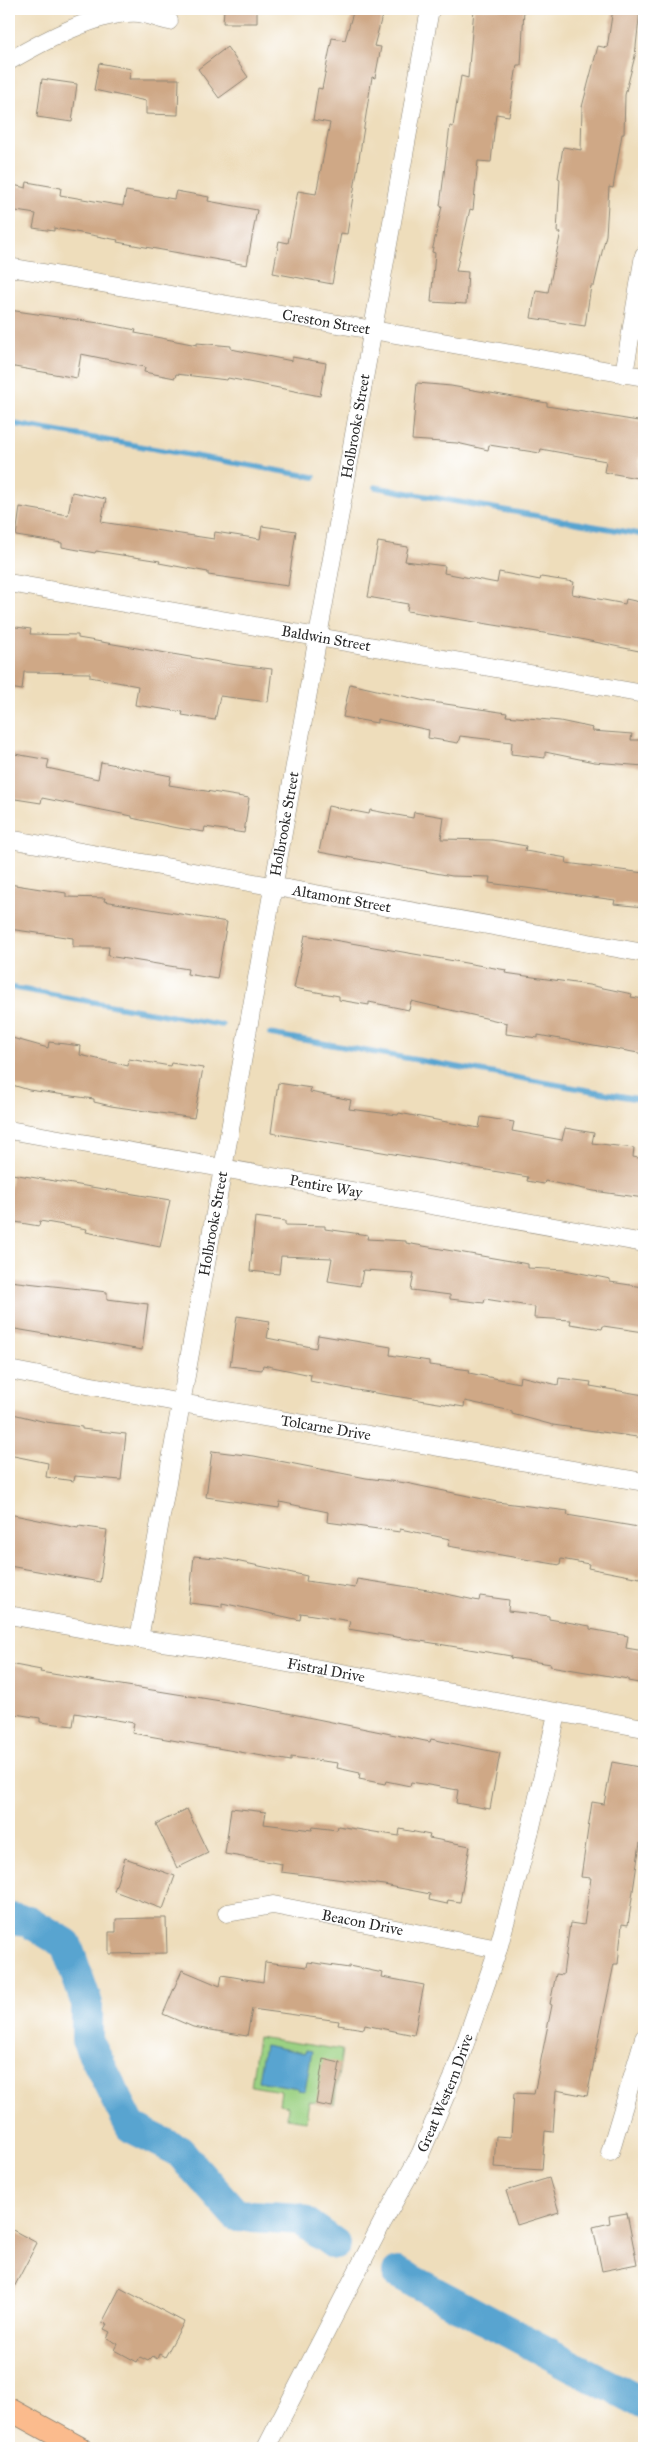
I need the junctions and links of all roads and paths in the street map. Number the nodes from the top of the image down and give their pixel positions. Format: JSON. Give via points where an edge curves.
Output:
{"nodes":[{"id":1,"x":430,"y":9,"type":"edge"},
{"id":2,"x":169,"y":21,"type":"dead end"},
{"id":3,"x":9,"y":61,"type":"edge"},
{"id":4,"x":644,"y":254,"type":"edge"},
{"id":5,"x":9,"y":267,"type":"edge"},
{"id":6,"x":373,"y":330,"type":"junction"},
{"id":7,"x":624,"y":374,"type":"junction"},
{"id":8,"x":644,"y":377,"type":"edge"},
{"id":9,"x":9,"y":583,"type":"edge"},
{"id":10,"x":318,"y":638,"type":"junction"},
{"id":11,"x":644,"y":694,"type":"edge"},
{"id":12,"x":9,"y":839,"type":"edge"},
{"id":13,"x":273,"y":888,"type":"junction"},
{"id":14,"x":644,"y":953,"type":"edge"},
{"id":15,"x":9,"y":1130,"type":"edge"},
{"id":16,"x":223,"y":1169,"type":"junction"},
{"id":17,"x":644,"y":1242,"type":"edge"},
{"id":18,"x":9,"y":1370,"type":"edge"},
{"id":19,"x":181,"y":1403,"type":"junction"},
{"id":20,"x":644,"y":1482,"type":"edge"},
{"id":21,"x":9,"y":1615,"type":"edge"},
{"id":22,"x":139,"y":1639,"type":"junction"},
{"id":23,"x":557,"y":1714,"type":"junction"},
{"id":24,"x":644,"y":1728,"type":"edge"},
{"id":25,"x":226,"y":1913,"type":"dead end"},
{"id":26,"x":498,"y":1949,"type":"junction"},
{"id":27,"x":644,"y":2038,"type":"edge"},
{"id":28,"x":610,"y":2152,"type":"dead end"},
{"id":29,"x":9,"y":2410,"type":"edge"},
{"id":30,"x":80,"y":2448,"type":"edge"},
{"id":31,"x":266,"y":2448,"type":"edge"}],
"edges":[{"from":1,"to":6,"type":"street","name":"Holbrooke Street"},
{"from":2,"to":3,"type":"street","via":[[138,13],[100,18],[37,45]]},
{"from":4,"to":7,"type":"street"},
{"from":5,"to":6,"type":"street","name":"Creston Street"},
{"from":6,"to":7,"type":"street","name":"Creston Street"},
{"from":6,"to":10,"type":"street","name":"Holbrooke Street"},
{"from":7,"to":8,"type":"street","name":"Creston Street"},
{"from":9,"to":10,"type":"street","name":"Baldwin Street"},
{"from":10,"to":11,"type":"street","name":"Baldwin Street"},
{"from":10,"to":13,"type":"street","name":"Holbrooke Street"},
{"from":12,"to":13,"type":"street","name":"Altamont Street"},
{"from":13,"to":14,"type":"street","name":"Altamont Street"},
{"from":13,"to":16,"type":"street","name":"Holbrooke Street"},
{"from":15,"to":16,"type":"street","name":"Pentire Way"},
{"from":16,"to":17,"type":"street","name":"Pentire Way"},
{"from":16,"to":19,"type":"street","name":"Holbrooke Street"},
{"from":18,"to":19,"type":"street","name":"Tolcarne Drive"},
{"from":19,"to":20,"type":"street","name":"Tolcarne Drive"},
{"from":19,"to":22,"type":"street","name":"Holbrooke Street"},
{"from":21,"to":22,"type":"street","name":"Fistral Drive"},
{"from":22,"to":23,"type":"street","name":"Fistral Drive","via":[[199,1647]]},
{"from":23,"to":24,"type":"street","name":"Fistral Drive"},
{"from":23,"to":26,"type":"street","name":"Great Western Drive"},
{"from":25,"to":26,"type":"street","name":"Beacon Drive","via":[[273,1905]]},
{"from":26,"to":31,"type":"street","name":"Great Western Drive","via":[[453,2078],[420,2155]]},
{"from":27,"to":28,"type":"street"},
{"from":29,"to":30,"type":"main road"}]}
